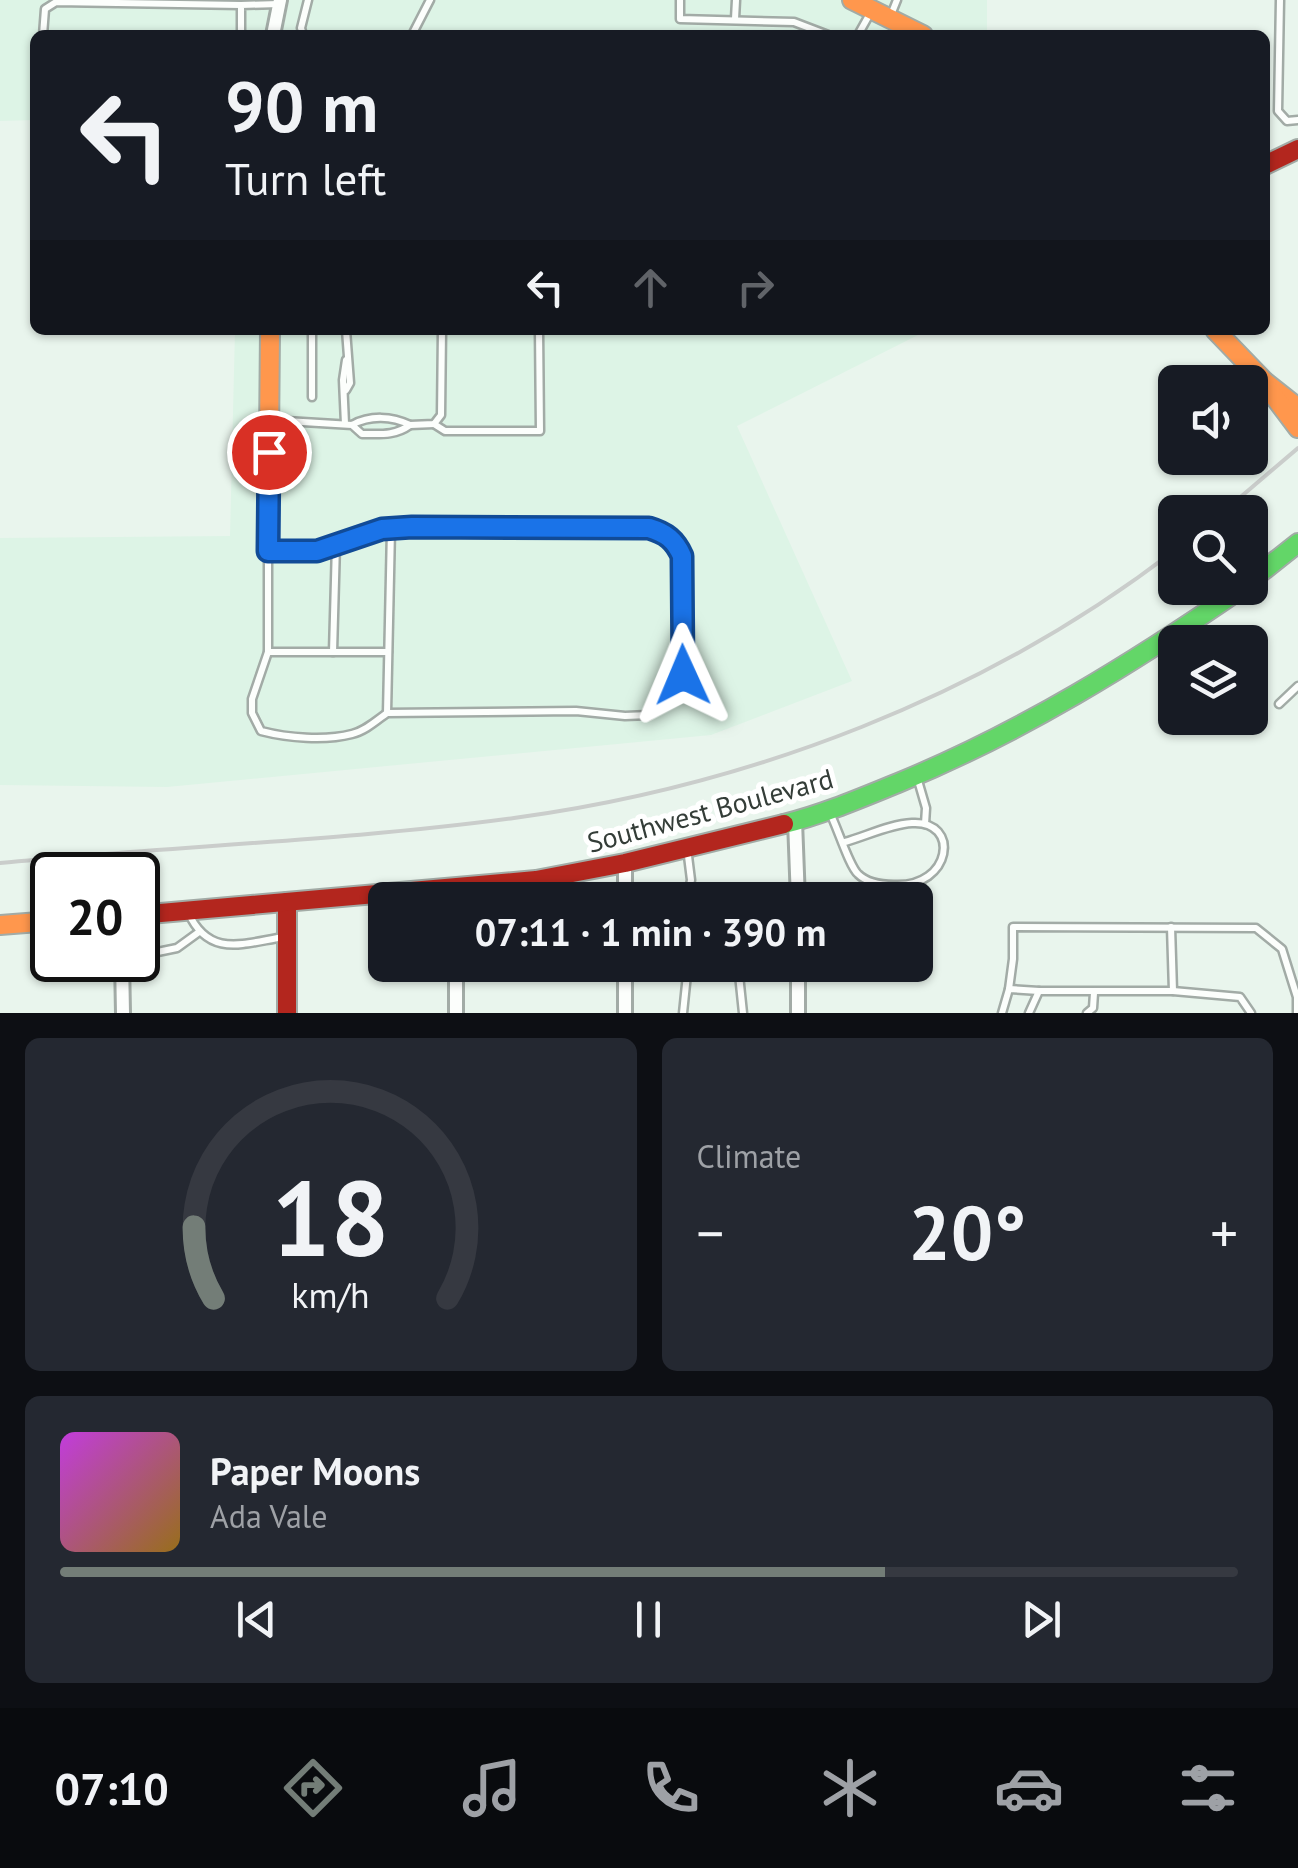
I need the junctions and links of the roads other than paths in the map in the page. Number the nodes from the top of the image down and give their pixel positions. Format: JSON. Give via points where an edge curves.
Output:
{"nodes":[{"id":1,"x":308,"y":0,"type":"edge"},
{"id":2,"x":430,"y":0,"type":"edge"},
{"id":3,"x":680,"y":0,"type":"edge"},
{"id":4,"x":736,"y":0,"type":"edge"},
{"id":5,"x":852,"y":0,"type":"edge"},
{"id":6,"x":1280,"y":0,"type":"edge"},
{"id":7,"x":280,"y":2,"type":"edge"},
{"id":8,"x":241,"y":4,"type":"junction"},
{"id":9,"x":887,"y":8,"type":"edge"},
{"id":10,"x":736,"y":18,"type":"junction"},
{"id":11,"x":43,"y":30,"type":"edge"},
{"id":12,"x":241,"y":30,"type":"edge"},
{"id":13,"x":274,"y":30,"type":"edge"},
{"id":14,"x":302,"y":30,"type":"edge"},
{"id":15,"x":415,"y":30,"type":"edge"},
{"id":16,"x":815,"y":30,"type":"edge"},
{"id":17,"x":863,"y":30,"type":"edge"},
{"id":18,"x":916,"y":30,"type":"edge"},
{"id":19,"x":1298,"y":120,"type":"edge"},
{"id":20,"x":1298,"y":148,"type":"edge"},
{"id":21,"x":1270,"y":162,"type":"edge"},
{"id":22,"x":270,"y":335,"type":"edge"},
{"id":23,"x":312,"y":335,"type":"edge"},
{"id":24,"x":346,"y":335,"type":"edge"},
{"id":25,"x":442,"y":335,"type":"edge"},
{"id":26,"x":540,"y":335,"type":"edge"},
{"id":27,"x":1220,"y":335,"type":"edge"},
{"id":28,"x":1248,"y":365,"type":"edge"},
{"id":29,"x":1268,"y":385,"type":"edge"},
{"id":30,"x":1268,"y":388,"type":"edge"},
{"id":31,"x":312,"y":397,"type":"dead end"},
{"id":32,"x":1298,"y":408,"type":"edge"},
{"id":33,"x":269,"y":420,"type":"junction"},
{"id":34,"x":349,"y":424,"type":"junction"},
{"id":35,"x":434,"y":424,"type":"junction"},
{"id":36,"x":410,"y":426,"type":"junction"},
{"id":37,"x":1298,"y":428,"type":"edge"},
{"id":38,"x":391,"y":529,"type":"junction"},
{"id":39,"x":336,"y":544,"type":"junction"},
{"id":40,"x":1297,"y":545,"type":"edge"},
{"id":41,"x":268,"y":551,"type":"junction"},
{"id":42,"x":1268,"y":567,"type":"edge"},
{"id":43,"x":1216,"y":605,"type":"edge"},
{"id":44,"x":268,"y":652,"type":"junction"},
{"id":45,"x":334,"y":652,"type":"junction"},
{"id":46,"x":388,"y":652,"type":"junction"},
{"id":47,"x":1298,"y":686,"type":"edge"},
{"id":48,"x":1279,"y":704,"type":"dead end"},
{"id":49,"x":387,"y":713,"type":"junction"},
{"id":50,"x":916,"y":776,"type":"junction"},
{"id":51,"x":828,"y":810,"type":"junction"},
{"id":52,"x":795,"y":820,"type":"junction"},
{"id":53,"x":925,"y":824,"type":"junction"},
{"id":54,"x":845,"y":842,"type":"junction"},
{"id":55,"x":686,"y":847,"type":"junction"},
{"id":56,"x":625,"y":863,"type":"junction"},
{"id":57,"x":525,"y":882,"type":"edge"},
{"id":58,"x":625,"y":882,"type":"edge"},
{"id":59,"x":691,"y":882,"type":"edge"},
{"id":60,"x":797,"y":882,"type":"edge"},
{"id":61,"x":368,"y":898,"type":"edge"},
{"id":62,"x":287,"y":902,"type":"junction"},
{"id":63,"x":187,"y":910,"type":"junction"},
{"id":64,"x":160,"y":912,"type":"edge"},
{"id":65,"x":30,"y":923,"type":"edge"},
{"id":66,"x":0,"y":925,"type":"edge"},
{"id":67,"x":1171,"y":928,"type":"junction"},
{"id":68,"x":198,"y":932,"type":"junction"},
{"id":69,"x":287,"y":936,"type":"junction"},
{"id":70,"x":160,"y":951,"type":"edge"},
{"id":71,"x":122,"y":982,"type":"edge"},
{"id":72,"x":456,"y":982,"type":"edge"},
{"id":73,"x":625,"y":982,"type":"edge"},
{"id":74,"x":686,"y":982,"type":"edge"},
{"id":75,"x":740,"y":982,"type":"edge"},
{"id":76,"x":798,"y":982,"type":"edge"},
{"id":77,"x":1008,"y":989,"type":"junction"},
{"id":78,"x":1039,"y":991,"type":"junction"},
{"id":79,"x":1172,"y":991,"type":"junction"},
{"id":80,"x":1094,"y":992,"type":"junction"},
{"id":81,"x":122,"y":1013,"type":"edge"},
{"id":82,"x":287,"y":1013,"type":"edge"},
{"id":83,"x":456,"y":1013,"type":"edge"},
{"id":84,"x":625,"y":1013,"type":"edge"},
{"id":85,"x":683,"y":1013,"type":"edge"},
{"id":86,"x":743,"y":1013,"type":"edge"},
{"id":87,"x":798,"y":1013,"type":"edge"},
{"id":88,"x":1002,"y":1013,"type":"edge"},
{"id":89,"x":1029,"y":1013,"type":"edge"},
{"id":90,"x":1088,"y":1013,"type":"edge"},
{"id":91,"x":1250,"y":1013,"type":"edge"},
{"id":92,"x":1297,"y":1013,"type":"edge"}],
"edges":[{"from":1,"to":14,"type":"lane"},
{"from":2,"to":15,"type":"lane"},
{"from":3,"to":10,"type":"lane","via":[[680,19]]},
{"from":4,"to":10,"type":"lane"},
{"from":5,"to":9,"type":"street"},
{"from":6,"to":19,"type":"lane","via":[[1278,111],[1287,121]]},
{"from":7,"to":8,"type":"lane"},
{"from":7,"to":13,"type":"street"},
{"from":8,"to":11,"type":"lane","via":[[56,2],[45,10]]},
{"from":8,"to":12,"type":"lane"},
{"from":9,"to":17,"type":"lane"},
{"from":9,"to":18,"type":"street"},
{"from":10,"to":16,"type":"lane"},
{"from":20,"to":21,"type":"street"},
{"from":22,"to":33,"type":"street"},
{"from":23,"to":31,"type":"lane"},
{"from":24,"to":34,"type":"lane"},
{"from":25,"to":35,"type":"lane","via":[[441,415]]},
{"from":26,"to":35,"type":"lane","via":[[540,432],[445,432]]},
{"from":27,"to":28,"type":"street"},
{"from":29,"to":32,"type":"street"},
{"from":30,"to":37,"type":"street"},
{"from":33,"to":34,"type":"lane"},
{"from":33,"to":41,"type":"street"},
{"from":34,"to":36,"type":"lane","via":[[380,418]]},
{"from":34,"to":36,"type":"lane","via":[[362,434],[399,433]]},
{"from":35,"to":36,"type":"lane"},
{"from":38,"to":39,"type":"lane"},
{"from":38,"to":46,"type":"lane"},
{"from":38,"to":49,"type":"lane","via":[[661,532],[682,556],[683,675],[676,691],[649,715]]},
{"from":39,"to":41,"type":"lane","via":[[317,551]]},
{"from":39,"to":45,"type":"lane"},
{"from":40,"to":42,"type":"street"},
{"from":41,"to":44,"type":"lane"},
{"from":43,"to":50,"type":"street","name":"Southwest Boulevard","via":[[1104,680]]},
{"from":44,"to":45,"type":"lane"},
{"from":44,"to":49,"type":"lane","via":[[252,700],[261,732],[352,734]]},
{"from":45,"to":46,"type":"lane"},
{"from":46,"to":49,"type":"lane"},
{"from":47,"to":48,"type":"lane"},
{"from":50,"to":51,"type":"street","name":"Southwest Boulevard"},
{"from":50,"to":53,"type":"lane"},
{"from":51,"to":52,"type":"street","name":"Southwest Boulevard"},
{"from":51,"to":54,"type":"lane"},
{"from":52,"to":55,"type":"street","name":"Southwest Boulevard"},
{"from":52,"to":60,"type":"street"},
{"from":53,"to":54,"type":"lane"},
{"from":53,"to":54,"type":"lane","via":[[942,836],[943,852],[936,870],[918,884],[865,880],[854,871]]},
{"from":55,"to":56,"type":"street","name":"Southwest Boulevard"},
{"from":55,"to":59,"type":"lane"},
{"from":56,"to":57,"type":"street","name":"Southwest Boulevard"},
{"from":56,"to":58,"type":"street"},
{"from":61,"to":62,"type":"street","name":"Southwest Boulevard"},
{"from":62,"to":63,"type":"street","name":"Southwest Boulevard"},
{"from":62,"to":69,"type":"street"},
{"from":63,"to":64,"type":"street","name":"Southwest Boulevard"},
{"from":63,"to":68,"type":"lane"},
{"from":65,"to":66,"type":"street"},
{"from":67,"to":77,"type":"lane","via":[[1012,927]]},
{"from":67,"to":79,"type":"lane"},
{"from":67,"to":92,"type":"lane","via":[[1256,928],[1282,949]]},
{"from":68,"to":69,"type":"lane","via":[[230,945]]},
{"from":68,"to":70,"type":"lane"},
{"from":69,"to":82,"type":"street"},
{"from":71,"to":81,"type":"street"},
{"from":72,"to":83,"type":"street"},
{"from":73,"to":84,"type":"street"},
{"from":74,"to":85,"type":"lane"},
{"from":75,"to":86,"type":"lane"},
{"from":76,"to":87,"type":"street"},
{"from":77,"to":78,"type":"lane"},
{"from":77,"to":88,"type":"lane"},
{"from":78,"to":80,"type":"lane"},
{"from":78,"to":89,"type":"lane"},
{"from":79,"to":80,"type":"lane"},
{"from":79,"to":91,"type":"lane","via":[[1240,998]]},
{"from":80,"to":90,"type":"lane"}]}
